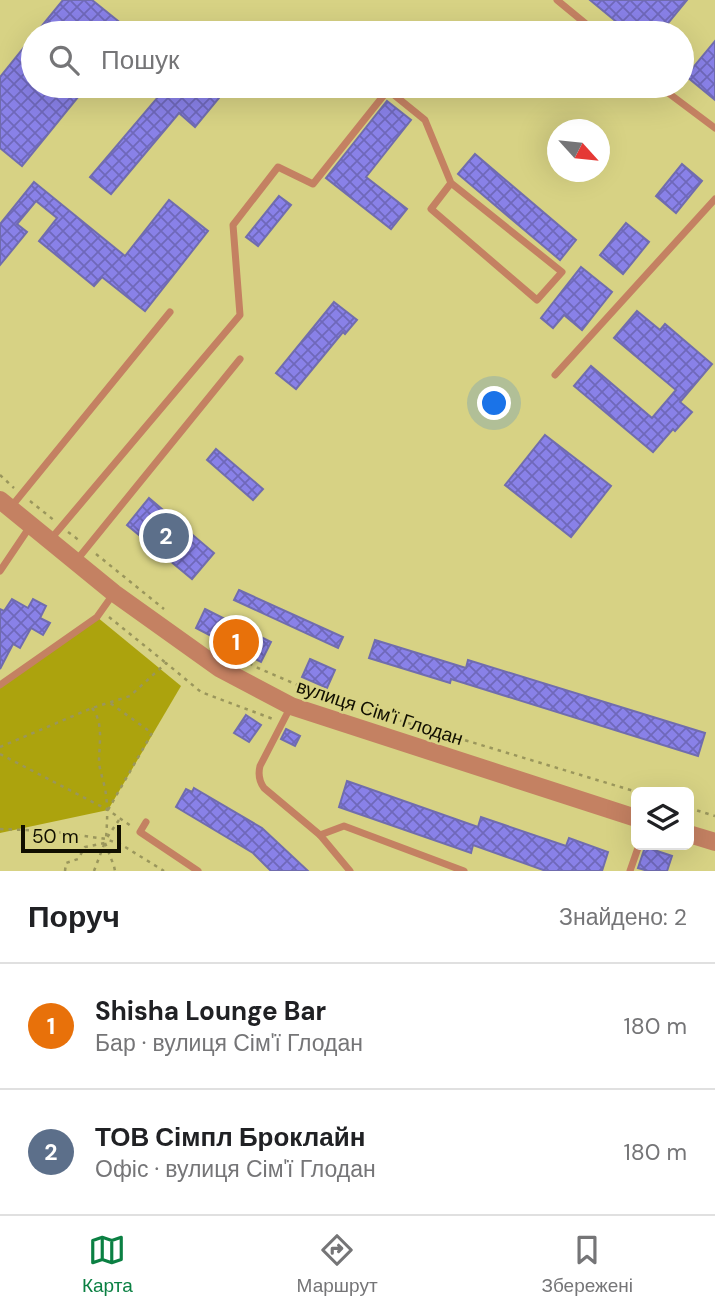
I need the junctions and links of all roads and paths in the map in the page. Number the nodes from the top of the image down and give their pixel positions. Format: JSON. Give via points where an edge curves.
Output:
{"nodes":[{"id":1,"x":557,"y":0,"type":"edge"},
{"id":2,"x":582,"y":21,"type":"edge"},
{"id":3,"x":382,"y":98,"type":"edge"},
{"id":4,"x":398,"y":98,"type":"edge"},
{"id":5,"x":675,"y":98,"type":"edge"},
{"id":6,"x":715,"y":128,"type":"edge"},
{"id":7,"x":451,"y":183,"type":"junction"},
{"id":8,"x":715,"y":199,"type":"edge"},
{"id":9,"x":170,"y":312,"type":"dead end"},
{"id":10,"x":240,"y":359,"type":"dead end"},
{"id":11,"x":555,"y":375,"type":"dead end"},
{"id":12,"x":0,"y":475,"type":"edge"},
{"id":13,"x":22,"y":494,"type":"junction"},
{"id":14,"x":5,"y":504,"type":"edge"},
{"id":15,"x":31,"y":525,"type":"junction"},
{"id":16,"x":62,"y":526,"type":"junction"},
{"id":17,"x":50,"y":541,"type":"junction"},
{"id":18,"x":87,"y":547,"type":"junction"},
{"id":19,"x":75,"y":561,"type":"junction"},
{"id":20,"x":0,"y":571,"type":"edge"},
{"id":21,"x":114,"y":593,"type":"junction"},
{"id":22,"x":163,"y":607,"type":"dead end"},
{"id":23,"x":101,"y":611,"type":"junction"},
{"id":24,"x":206,"y":639,"type":"dead end"},
{"id":25,"x":166,"y":663,"type":"junction"},
{"id":26,"x":0,"y":685,"type":"edge"},
{"id":27,"x":110,"y":702,"type":"junction"},
{"id":28,"x":92,"y":708,"type":"junction"},
{"id":29,"x":287,"y":714,"type":"junction"},
{"id":30,"x":0,"y":747,"type":"edge"},
{"id":31,"x":0,"y":754,"type":"edge"},
{"id":32,"x":631,"y":790,"type":"edge"},
{"id":33,"x":108,"y":810,"type":"junction"},
{"id":34,"x":694,"y":810,"type":"edge"},
{"id":35,"x":715,"y":816,"type":"edge"},
{"id":36,"x":631,"y":817,"type":"edge"},
{"id":37,"x":120,"y":818,"type":"junction"},
{"id":38,"x":146,"y":822,"type":"dead end"},
{"id":39,"x":0,"y":830,"type":"edge"},
{"id":40,"x":140,"y":832,"type":"junction"},
{"id":41,"x":320,"y":835,"type":"junction"},
{"id":42,"x":694,"y":836,"type":"edge"},
{"id":43,"x":105,"y":841,"type":"junction"},
{"id":44,"x":715,"y":842,"type":"edge"},
{"id":45,"x":637,"y":850,"type":"edge"},
{"id":46,"x":65,"y":871,"type":"edge"},
{"id":47,"x":94,"y":871,"type":"edge"},
{"id":48,"x":115,"y":871,"type":"edge"},
{"id":49,"x":164,"y":871,"type":"edge"},
{"id":50,"x":198,"y":871,"type":"edge"},
{"id":51,"x":350,"y":871,"type":"edge"},
{"id":52,"x":464,"y":871,"type":"edge"},
{"id":53,"x":630,"y":871,"type":"edge"}],
"edges":[{"from":1,"to":2,"type":"lane"},
{"from":3,"to":16,"type":"lane","via":[[313,184],[278,167],[233,225],[240,315]]},
{"from":4,"to":7,"type":"lane","via":[[425,120]]},
{"from":5,"to":6,"type":"lane"},
{"from":7,"to":7,"type":"lane","via":[[562,272],[537,300],[431,209]]},
{"from":8,"to":11,"type":"lane"},
{"from":9,"to":13,"type":"lane"},
{"from":10,"to":18,"type":"lane"},
{"from":12,"to":13,"type":"path"},
{"from":13,"to":14,"type":"lane"},
{"from":13,"to":16,"type":"path"},
{"from":14,"to":15,"type":"street","name":"вулиця Сім'ї Глодан"},
{"from":15,"to":17,"type":"street","name":"вулиця Сім'ї Глодан"},
{"from":15,"to":20,"type":"lane"},
{"from":16,"to":17,"type":"lane"},
{"from":16,"to":18,"type":"path"},
{"from":17,"to":19,"type":"street","name":"вулиця Сім'ї Глодан"},
{"from":18,"to":19,"type":"lane"},
{"from":18,"to":22,"type":"path"},
{"from":19,"to":21,"type":"street","name":"вулиця Сім'ї Глодан"},
{"from":21,"to":23,"type":"lane"},
{"from":21,"to":29,"type":"street","name":"вулиця Сім'ї Глодан"},
{"from":23,"to":25,"type":"path"},
{"from":23,"to":26,"type":"lane"},
{"from":24,"to":32,"type":"path","via":[[258,668],[335,701]]},
{"from":25,"to":27,"type":"path","via":[[130,696]]},
{"from":25,"to":29,"type":"path","via":[[201,692]]},
{"from":27,"to":28,"type":"path"},
{"from":27,"to":33,"type":"path","via":[[152,733]]},
{"from":28,"to":30,"type":"path"},
{"from":28,"to":33,"type":"path","via":[[97,715],[99,764]]},
{"from":29,"to":36,"type":"street","name":"вулиця Сім'ї Глодан"},
{"from":29,"to":41,"type":"lane","via":[[260,766],[261,783]]},
{"from":31,"to":33,"type":"path"},
{"from":33,"to":37,"type":"path"},
{"from":33,"to":43,"type":"path"},
{"from":34,"to":35,"type":"path"},
{"from":37,"to":40,"type":"path"},
{"from":37,"to":43,"type":"path"},
{"from":38,"to":40,"type":"lane"},
{"from":39,"to":43,"type":"path","via":[[50,831]]},
{"from":40,"to":50,"type":"lane"},
{"from":41,"to":51,"type":"lane"},
{"from":41,"to":52,"type":"lane","via":[[344,826]]},
{"from":42,"to":44,"type":"street"},
{"from":43,"to":46,"type":"path","via":[[85,847],[78,859],[65,863]]},
{"from":43,"to":47,"type":"path"},
{"from":43,"to":48,"type":"path"},
{"from":43,"to":49,"type":"path","via":[[122,845]]},
{"from":45,"to":53,"type":"lane"}]}
